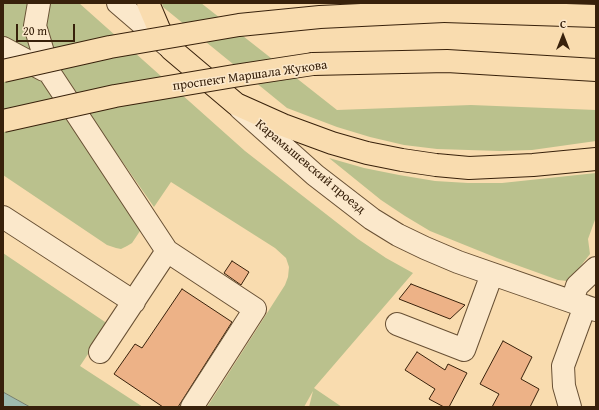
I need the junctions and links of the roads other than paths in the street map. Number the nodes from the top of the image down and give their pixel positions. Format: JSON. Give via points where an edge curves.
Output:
{"nodes":[{"id":1,"x":38,"y":3,"type":"edge"},
{"id":2,"x":118,"y":3,"type":"edge"},
{"id":3,"x":148,"y":3,"type":"edge"},
{"id":4,"x":596,"y":16,"type":"edge"},
{"id":5,"x":3,"y":48,"type":"edge"},
{"id":6,"x":171,"y":49,"type":"junction"},
{"id":7,"x":596,"y":70,"type":"edge"},
{"id":8,"x":3,"y":72,"type":"edge"},
{"id":9,"x":49,"y":72,"type":"junction"},
{"id":10,"x":236,"y":104,"type":"junction"},
{"id":11,"x":3,"y":121,"type":"edge"},
{"id":12,"x":596,"y":159,"type":"edge"},
{"id":13,"x":3,"y":217,"type":"edge"},
{"id":14,"x":167,"y":251,"type":"junction"},
{"id":15,"x":596,"y":268,"type":"edge"},
{"id":16,"x":492,"y":274,"type":"junction"},
{"id":17,"x":134,"y":302,"type":"junction"},
{"id":18,"x":584,"y":306,"type":"edge"},
{"id":19,"x":397,"y":324,"type":"dead end"},
{"id":20,"x":100,"y":352,"type":"dead end"},
{"id":21,"x":192,"y":407,"type":"edge"},
{"id":22,"x":570,"y":407,"type":"edge"}],
"edges":[{"from":1,"to":9,"type":"street","via":[[35,26]]},
{"from":2,"to":6,"type":"street","name":"Карамышевский проезд"},
{"from":3,"to":6,"type":"main road"},
{"from":4,"to":8,"type":"main road","bridge":true,"via":[[444,11],[320,17],[239,25],[110,47]]},
{"from":5,"to":9,"type":"street"},
{"from":6,"to":10,"type":"main road","name":"Карамышевский проезд"},
{"from":7,"to":11,"type":"main road","name":"проспект Маршала Жукова","bridge":true,"via":[[447,62],[313,64],[115,96]]},
{"from":9,"to":14,"type":"street"},
{"from":10,"to":12,"type":"main road","via":[[332,143],[402,160],[468,168]]},
{"from":10,"to":16,"type":"street","name":"Карамышевский проезд","via":[[315,175],[372,219],[425,248]]},
{"from":13,"to":17,"type":"street"},
{"from":14,"to":17,"type":"street"},
{"from":14,"to":21,"type":"street","via":[[255,309]]},
{"from":15,"to":18,"type":"street","via":[[577,286]]},
{"from":16,"to":18,"type":"street","name":"Карамышевский проезд"},
{"from":16,"to":19,"type":"street","via":[[464,350]]},
{"from":17,"to":20,"type":"street"},
{"from":18,"to":22,"type":"street","via":[[563,366],[564,386]]}]}
